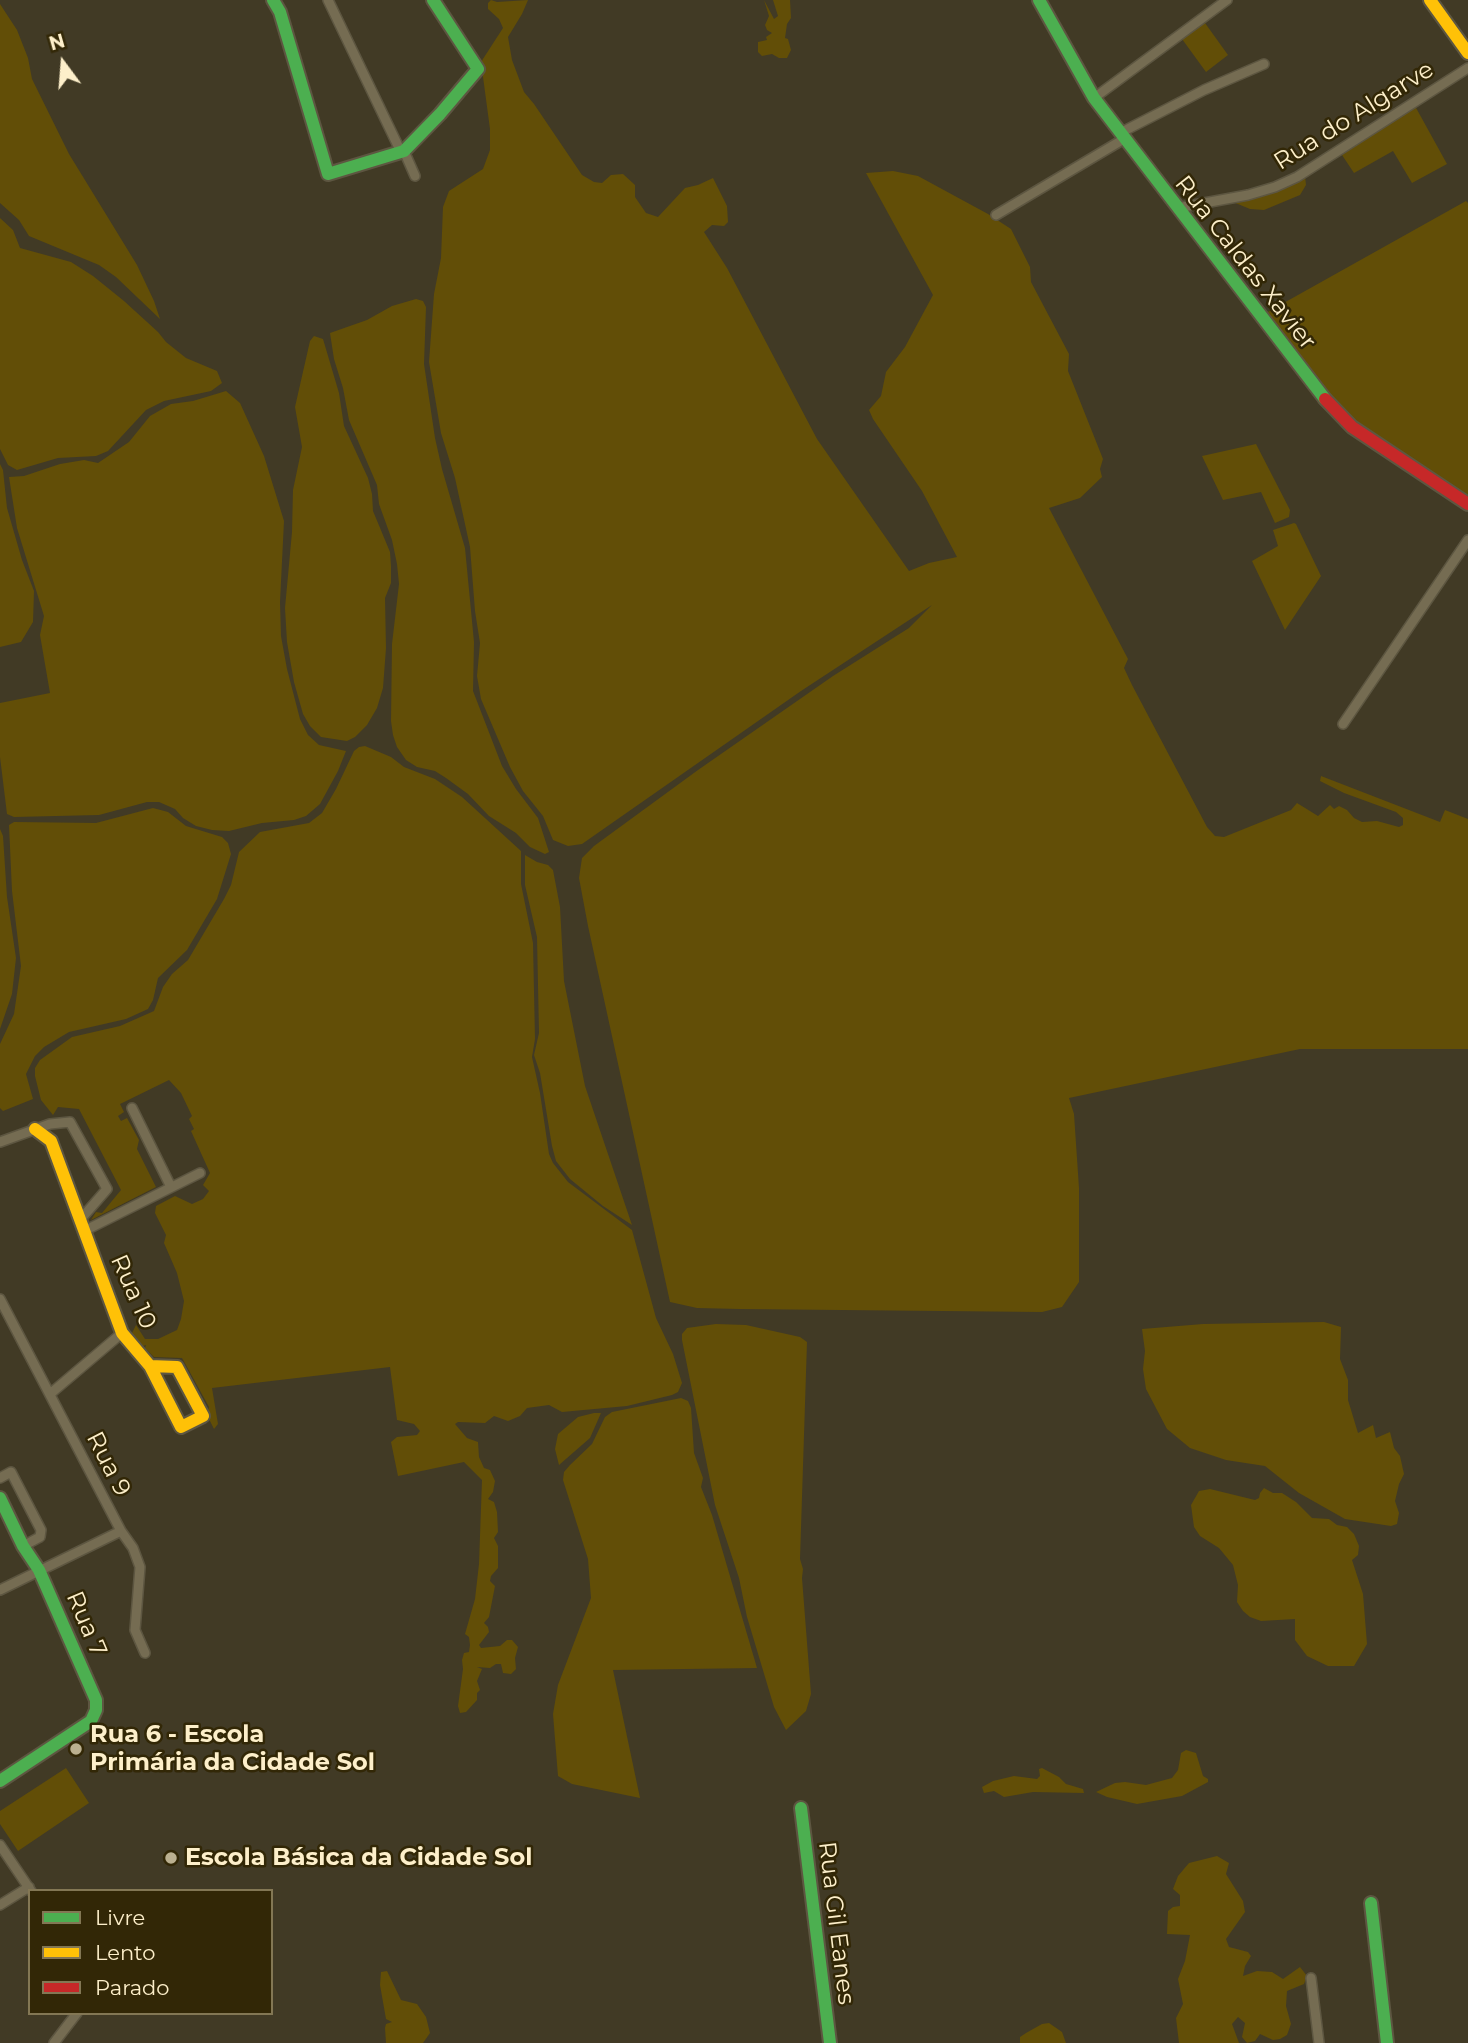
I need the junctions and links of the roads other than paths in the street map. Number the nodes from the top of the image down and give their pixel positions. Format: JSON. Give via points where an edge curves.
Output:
{"nodes":[{"id":1,"x":273,"y":0,"type":"edge"},
{"id":2,"x":328,"y":0,"type":"edge"},
{"id":3,"x":433,"y":0,"type":"edge"},
{"id":4,"x":1039,"y":0,"type":"edge"},
{"id":5,"x":1227,"y":0,"type":"edge"},
{"id":6,"x":1430,"y":0,"type":"edge"},
{"id":7,"x":1468,"y":53,"type":"edge"},
{"id":8,"x":1264,"y":64,"type":"dead end"},
{"id":9,"x":1468,"y":68,"type":"edge"},
{"id":10,"x":1094,"y":98,"type":"junction"},
{"id":11,"x":1122,"y":136,"type":"junction"},
{"id":12,"x":403,"y":151,"type":"junction"},
{"id":13,"x":415,"y":176,"type":"dead end"},
{"id":14,"x":1177,"y":208,"type":"junction"},
{"id":15,"x":996,"y":215,"type":"dead end"},
{"id":16,"x":1468,"y":505,"type":"edge"},
{"id":17,"x":1468,"y":540,"type":"edge"},
{"id":18,"x":1343,"y":724,"type":"dead end"},
{"id":19,"x":132,"y":1108,"type":"dead end"},
{"id":20,"x":35,"y":1129,"type":"junction"},
{"id":21,"x":0,"y":1142,"type":"edge"},
{"id":22,"x":201,"y":1173,"type":"dead end"},
{"id":23,"x":171,"y":1187,"type":"junction"},
{"id":24,"x":82,"y":1225,"type":"junction"},
{"id":25,"x":0,"y":1300,"type":"edge"},
{"id":26,"x":122,"y":1333,"type":"junction"},
{"id":27,"x":150,"y":1366,"type":"junction"},
{"id":28,"x":50,"y":1394,"type":"junction"},
{"id":29,"x":0,"y":1478,"type":"edge"},
{"id":30,"x":0,"y":1498,"type":"edge"},
{"id":31,"x":121,"y":1531,"type":"junction"},
{"id":32,"x":23,"y":1546,"type":"junction"},
{"id":33,"x":40,"y":1570,"type":"junction"},
{"id":34,"x":0,"y":1590,"type":"edge"},
{"id":35,"x":145,"y":1653,"type":"dead end"},
{"id":36,"x":0,"y":1779,"type":"edge"},
{"id":37,"x":801,"y":1808,"type":"dead end"},
{"id":38,"x":0,"y":1845,"type":"edge"},
{"id":39,"x":30,"y":1889,"type":"edge"},
{"id":40,"x":28,"y":1890,"type":"edge"},
{"id":41,"x":1371,"y":1903,"type":"dead end"},
{"id":42,"x":0,"y":1905,"type":"edge"},
{"id":43,"x":1311,"y":1978,"type":"dead end"},
{"id":44,"x":75,"y":2015,"type":"edge"},
{"id":45,"x":53,"y":2042,"type":"edge"},
{"id":46,"x":830,"y":2043,"type":"edge"},
{"id":47,"x":1319,"y":2043,"type":"edge"},
{"id":48,"x":1387,"y":2043,"type":"edge"}],
"edges":[{"from":1,"to":12,"type":"street","via":[[281,12],[328,174]]},
{"from":2,"to":12,"type":"street"},
{"from":3,"to":12,"type":"street","via":[[478,69]]},
{"from":4,"to":10,"type":"street","name":"Rua Caldas Xavier"},
{"from":5,"to":10,"type":"street"},
{"from":6,"to":7,"type":"street"},
{"from":8,"to":11,"type":"street","via":[[1204,90]]},
{"from":9,"to":14,"type":"street","name":"Rua do Algarve","via":[[1297,177],[1248,195]]},
{"from":10,"to":11,"type":"street","name":"Rua Caldas Xavier"},
{"from":11,"to":14,"type":"street","name":"Rua Caldas Xavier"},
{"from":11,"to":15,"type":"street"},
{"from":12,"to":13,"type":"street"},
{"from":14,"to":16,"type":"street","name":"Rua Caldas Xavier","via":[[1333,410]]},
{"from":17,"to":18,"type":"street"},
{"from":19,"to":23,"type":"street"},
{"from":20,"to":21,"type":"street"},
{"from":20,"to":24,"type":"street","name":"Rua 10","via":[[51,1141]]},
{"from":20,"to":24,"type":"street","via":[[71,1122],[107,1189]]},
{"from":22,"to":23,"type":"street","name":"Rua 10"},
{"from":23,"to":24,"type":"street","name":"Rua 10"},
{"from":24,"to":26,"type":"street","name":"Rua 10"},
{"from":25,"to":28,"type":"street","name":"Rua 9"},
{"from":26,"to":27,"type":"street","name":"Rua 10"},
{"from":26,"to":28,"type":"street"},
{"from":27,"to":27,"type":"street","name":"Rua 10","via":[[177,1367],[203,1416],[181,1427]]},
{"from":28,"to":31,"type":"street","name":"Rua 9"},
{"from":29,"to":32,"type":"street","via":[[11,1472],[41,1530],[40,1537]]},
{"from":30,"to":32,"type":"street","name":"Rua 7"},
{"from":31,"to":33,"type":"street"},
{"from":31,"to":35,"type":"street","name":"Rua 9","via":[[140,1567],[135,1630]]},
{"from":32,"to":33,"type":"street","name":"Rua 7"},
{"from":33,"to":34,"type":"street"},
{"from":33,"to":36,"type":"street","name":"Rua 7","via":[[96,1700],[96,1710],[91,1721]]},
{"from":37,"to":46,"type":"street","name":"Rua Gil Eanes"},
{"from":38,"to":39,"type":"street"},
{"from":40,"to":42,"type":"street"},
{"from":41,"to":48,"type":"street"},
{"from":43,"to":47,"type":"street"},
{"from":44,"to":45,"type":"street"}]}
